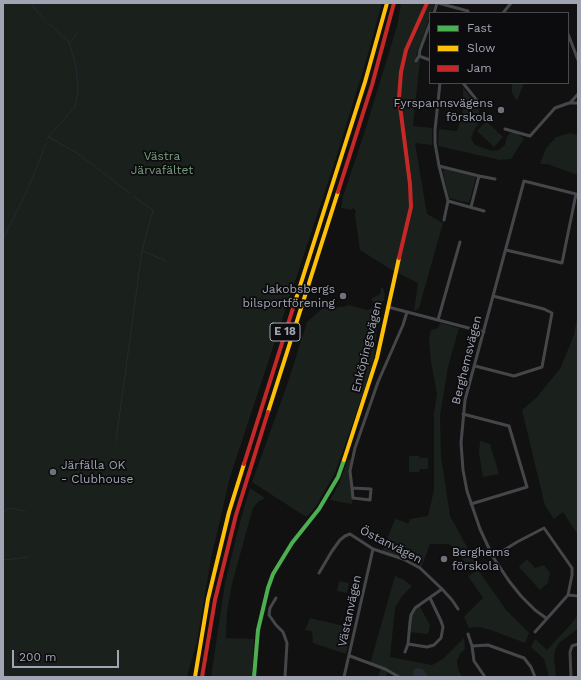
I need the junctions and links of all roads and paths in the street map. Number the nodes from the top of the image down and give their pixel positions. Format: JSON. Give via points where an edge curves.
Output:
{"nodes":[{"id":1,"x":387,"y":3,"type":"edge"},
{"id":2,"x":394,"y":3,"type":"edge"},
{"id":3,"x":427,"y":3,"type":"edge"},
{"id":4,"x":438,"y":3,"type":"edge"},
{"id":5,"x":511,"y":3,"type":"edge"},
{"id":6,"x":468,"y":11,"type":"dead end"},
{"id":7,"x":504,"y":12,"type":"edge"},
{"id":8,"x":429,"y":25,"type":"edge"},
{"id":9,"x":425,"y":35,"type":"junction"},
{"id":10,"x":429,"y":37,"type":"edge"},
{"id":11,"x":569,"y":37,"type":"edge"},
{"id":12,"x":419,"y":56,"type":"junction"},
{"id":13,"x":416,"y":60,"type":"dead end"},
{"id":14,"x":429,"y":60,"type":"edge"},
{"id":15,"x":578,"y":60,"type":"edge"},
{"id":16,"x":440,"y":84,"type":"edge"},
{"id":17,"x":465,"y":84,"type":"edge"},
{"id":18,"x":578,"y":94,"type":"edge"},
{"id":19,"x":479,"y":103,"type":"dead end"},
{"id":20,"x":569,"y":103,"type":"junction"},
{"id":21,"x":578,"y":103,"type":"edge"},
{"id":22,"x":505,"y":129,"type":"dead end"},
{"id":23,"x":439,"y":166,"type":"junction"},
{"id":24,"x":479,"y":176,"type":"junction"},
{"id":25,"x":494,"y":179,"type":"dead end"},
{"id":26,"x":448,"y":201,"type":"junction"},
{"id":27,"x":471,"y":207,"type":"junction"},
{"id":28,"x":484,"y":211,"type":"dead end"},
{"id":29,"x":444,"y":220,"type":"dead end"},
{"id":30,"x":460,"y":242,"type":"dead end"},
{"id":31,"x":506,"y":250,"type":"junction"},
{"id":32,"x":493,"y":296,"type":"junction"},
{"id":33,"x":388,"y":307,"type":"junction"},
{"id":34,"x":407,"y":312,"type":"junction"},
{"id":35,"x":438,"y":320,"type":"junction"},
{"id":36,"x":484,"y":332,"type":"junction"},
{"id":37,"x":475,"y":366,"type":"junction"},
{"id":38,"x":463,"y":414,"type":"junction"},
{"id":39,"x":352,"y":488,"type":"junction"},
{"id":40,"x":471,"y":504,"type":"junction"},
{"id":41,"x":373,"y":549,"type":"junction"},
{"id":42,"x":493,"y":557,"type":"junction"},
{"id":43,"x":319,"y":573,"type":"dead end"},
{"id":44,"x":442,"y":589,"type":"junction"},
{"id":45,"x":568,"y":595,"type":"junction"},
{"id":46,"x":578,"y":596,"type":"edge"},
{"id":47,"x":276,"y":598,"type":"dead end"},
{"id":48,"x":430,"y":598,"type":"junction"},
{"id":49,"x":458,"y":609,"type":"dead end"},
{"id":50,"x":546,"y":618,"type":"junction"},
{"id":51,"x":535,"y":632,"type":"dead end"},
{"id":52,"x":468,"y":634,"type":"dead end"},
{"id":53,"x":408,"y":644,"type":"junction"},
{"id":54,"x":578,"y":644,"type":"edge"},
{"id":55,"x":472,"y":646,"type":"junction"},
{"id":56,"x":405,"y":652,"type":"dead end"},
{"id":57,"x":350,"y":656,"type":"junction"},
{"id":58,"x":196,"y":663,"type":"junction"},
{"id":59,"x":191,"y":677,"type":"edge"},
{"id":60,"x":195,"y":677,"type":"edge"},
{"id":61,"x":202,"y":677,"type":"edge"},
{"id":62,"x":254,"y":677,"type":"edge"},
{"id":63,"x":285,"y":677,"type":"edge"},
{"id":64,"x":344,"y":677,"type":"edge"},
{"id":65,"x":399,"y":677,"type":"edge"},
{"id":66,"x":485,"y":677,"type":"edge"},
{"id":67,"x":535,"y":677,"type":"edge"},
{"id":68,"x":571,"y":677,"type":"edge"}],
"edges":[{"from":1,"to":58,"type":"main road","number":"E 18","via":[[363,89],[232,499],[214,570]]},
{"from":2,"to":61,"type":"main road","number":"E 18","via":[[370,92],[238,508],[215,600]]},
{"from":3,"to":33,"type":"main road","name":"Enköpingsvägen","via":[[402,61],[399,98],[411,207]]},
{"from":4,"to":6,"type":"street"},
{"from":5,"to":7,"type":"street"},
{"from":8,"to":9,"type":"street"},
{"from":9,"to":10,"type":"street"},
{"from":9,"to":12,"type":"street"},
{"from":11,"to":15,"type":"street"},
{"from":12,"to":13,"type":"street"},
{"from":12,"to":14,"type":"street"},
{"from":16,"to":23,"type":"street","via":[[435,136]]},
{"from":17,"to":19,"type":"street"},
{"from":18,"to":20,"type":"street"},
{"from":20,"to":21,"type":"street"},
{"from":20,"to":22,"type":"street","via":[[555,108],[530,136]]},
{"from":23,"to":24,"type":"street"},
{"from":23,"to":26,"type":"street"},
{"from":24,"to":25,"type":"street"},
{"from":24,"to":27,"type":"street"},
{"from":26,"to":27,"type":"street"},
{"from":26,"to":29,"type":"street"},
{"from":27,"to":28,"type":"street"},
{"from":30,"to":35,"type":"street"},
{"from":31,"to":31,"type":"street","name":"Berghemsvägen","via":[[524,181],[576,194],[562,263]]},
{"from":31,"to":32,"type":"street","name":"Berghemsvägen"},
{"from":32,"to":36,"type":"street","name":"Berghemsvägen"},
{"from":32,"to":37,"type":"street","via":[[552,313],[542,367],[514,376]]},
{"from":33,"to":34,"type":"street"},
{"from":33,"to":62,"type":"main road","name":"Enköpingsvägen","via":[[377,358],[338,477],[319,509],[282,557],[273,574],[258,630]]},
{"from":34,"to":35,"type":"street"},
{"from":34,"to":39,"type":"street","via":[[378,382],[355,448],[350,471]]},
{"from":35,"to":36,"type":"street"},
{"from":36,"to":37,"type":"street","name":"Berghemsvägen"},
{"from":37,"to":38,"type":"street","name":"Berghemsvägen"},
{"from":38,"to":40,"type":"street","name":"Berghemsvägen","via":[[463,470]]},
{"from":38,"to":40,"type":"street","via":[[510,426],[526,487]]},
{"from":39,"to":39,"type":"street","via":[[353,498],[370,500],[371,489]]},
{"from":40,"to":42,"type":"street","name":"Berghemsvägen"},
{"from":41,"to":43,"type":"street","name":"Östanvägen","via":[[350,534],[345,536],[332,551]]},
{"from":41,"to":44,"type":"street","name":"Östanvägen","via":[[411,563]]},
{"from":41,"to":57,"type":"street","name":"Västanvägen"},
{"from":42,"to":45,"type":"street","via":[[544,528],[572,568]]},
{"from":42,"to":50,"type":"street","name":"Berghemsvägen","via":[[521,596]]},
{"from":44,"to":48,"type":"street"},
{"from":44,"to":49,"type":"street","name":"Östanvägen"},
{"from":45,"to":46,"type":"street"},
{"from":45,"to":50,"type":"street"},
{"from":47,"to":63,"type":"street","via":[[269,615],[284,632],[287,643]]},
{"from":48,"to":53,"type":"street","via":[[415,608],[411,615]]},
{"from":48,"to":53,"type":"street","via":[[443,627],[441,638],[434,645],[426,647]]},
{"from":50,"to":51,"type":"street"},
{"from":52,"to":55,"type":"street"},
{"from":53,"to":56,"type":"street"},
{"from":54,"to":68,"type":"street","via":[[572,646],[570,652]]},
{"from":55,"to":66,"type":"street","via":[[474,661]]},
{"from":55,"to":67,"type":"street","via":[[488,645],[524,658]]},
{"from":57,"to":64,"type":"street","name":"Västanvägen"},
{"from":57,"to":65,"type":"street"},
{"from":58,"to":59,"type":"main road"},
{"from":58,"to":60,"type":"main road","number":"E 18"}]}
